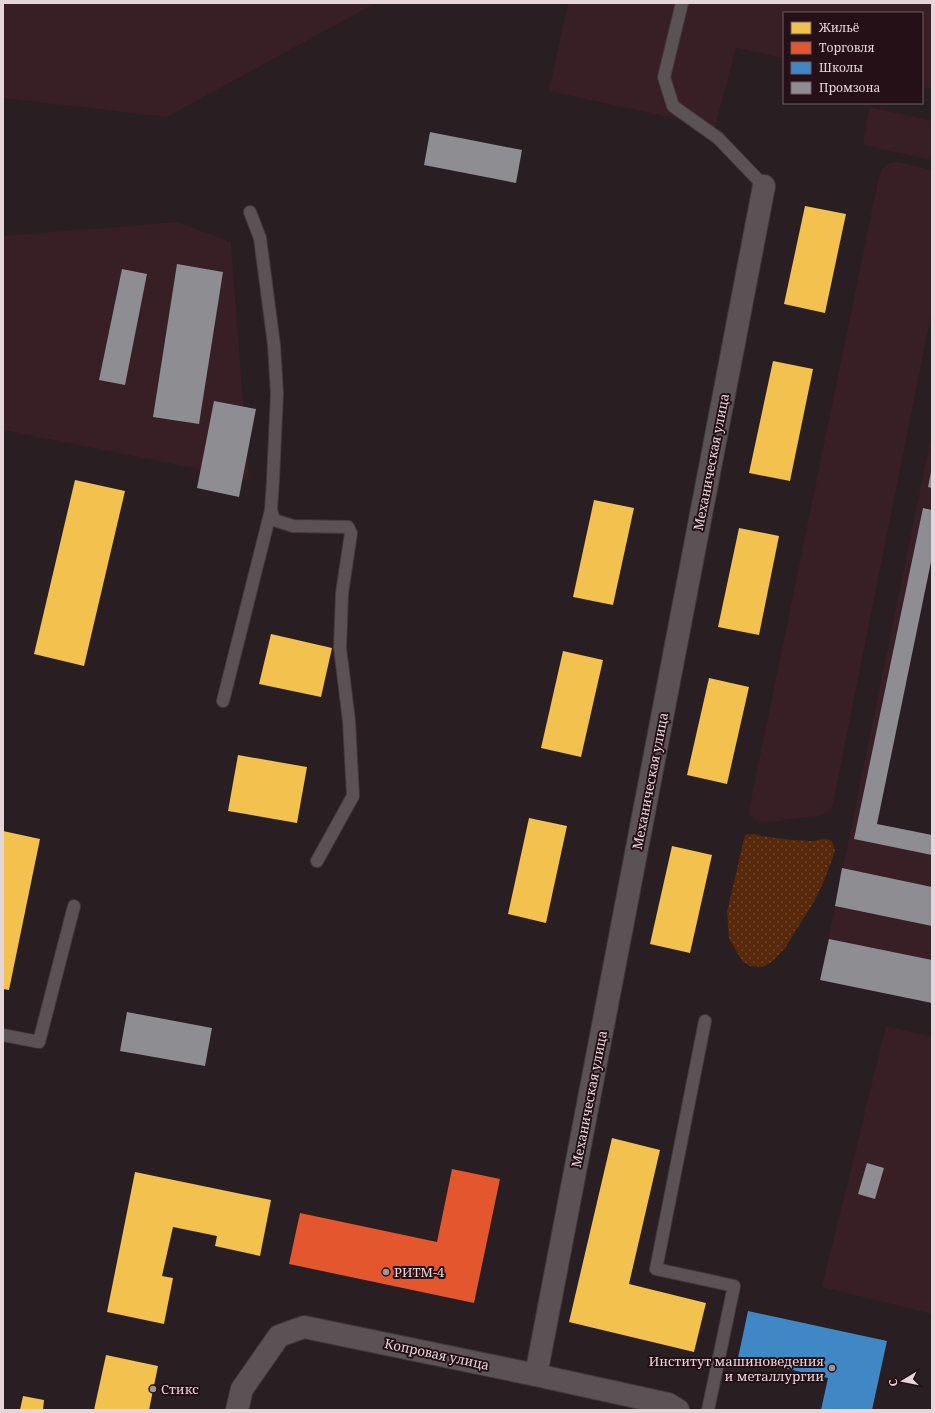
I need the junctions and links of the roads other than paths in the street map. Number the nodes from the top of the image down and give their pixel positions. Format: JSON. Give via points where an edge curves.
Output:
{"nodes":[{"id":1,"x":682,"y":3,"type":"edge"},
{"id":2,"x":764,"y":186,"type":"joint"},
{"id":3,"x":250,"y":212,"type":"dead end"},
{"id":4,"x":271,"y":510,"type":"junction"},
{"id":5,"x":223,"y":701,"type":"dead end"},
{"id":6,"x":317,"y":861,"type":"dead end"},
{"id":7,"x":74,"y":906,"type":"dead end"},
{"id":8,"x":706,"y":1021,"type":"dead end"},
{"id":9,"x":3,"y":1035,"type":"edge"},
{"id":10,"x":536,"y":1375,"type":"junction"},
{"id":11,"x":237,"y":1410,"type":"edge"},
{"id":12,"x":678,"y":1410,"type":"edge"},
{"id":13,"x":708,"y":1410,"type":"edge"}],
"edges":[{"from":1,"to":2,"type":"lane","via":[[664,77],[673,106],[718,138]]},
{"from":2,"to":10,"type":"street","name":"Механическая улица"},
{"from":3,"to":4,"type":"lane","via":[[260,238],[274,345],[276,394]]},
{"from":4,"to":5,"type":"lane"},
{"from":4,"to":6,"type":"lane","via":[[274,520],[293,526],[348,527],[351,533],[342,593],[340,648],[353,796]]},
{"from":7,"to":9,"type":"lane","via":[[39,1042]]},
{"from":8,"to":13,"type":"lane","via":[[656,1269],[734,1286]]},
{"from":10,"to":11,"type":"street","name":"Копровая улица","via":[[304,1327],[280,1336],[242,1389]]},
{"from":10,"to":12,"type":"street","name":"Копровая улица","via":[[668,1404]]}]}
